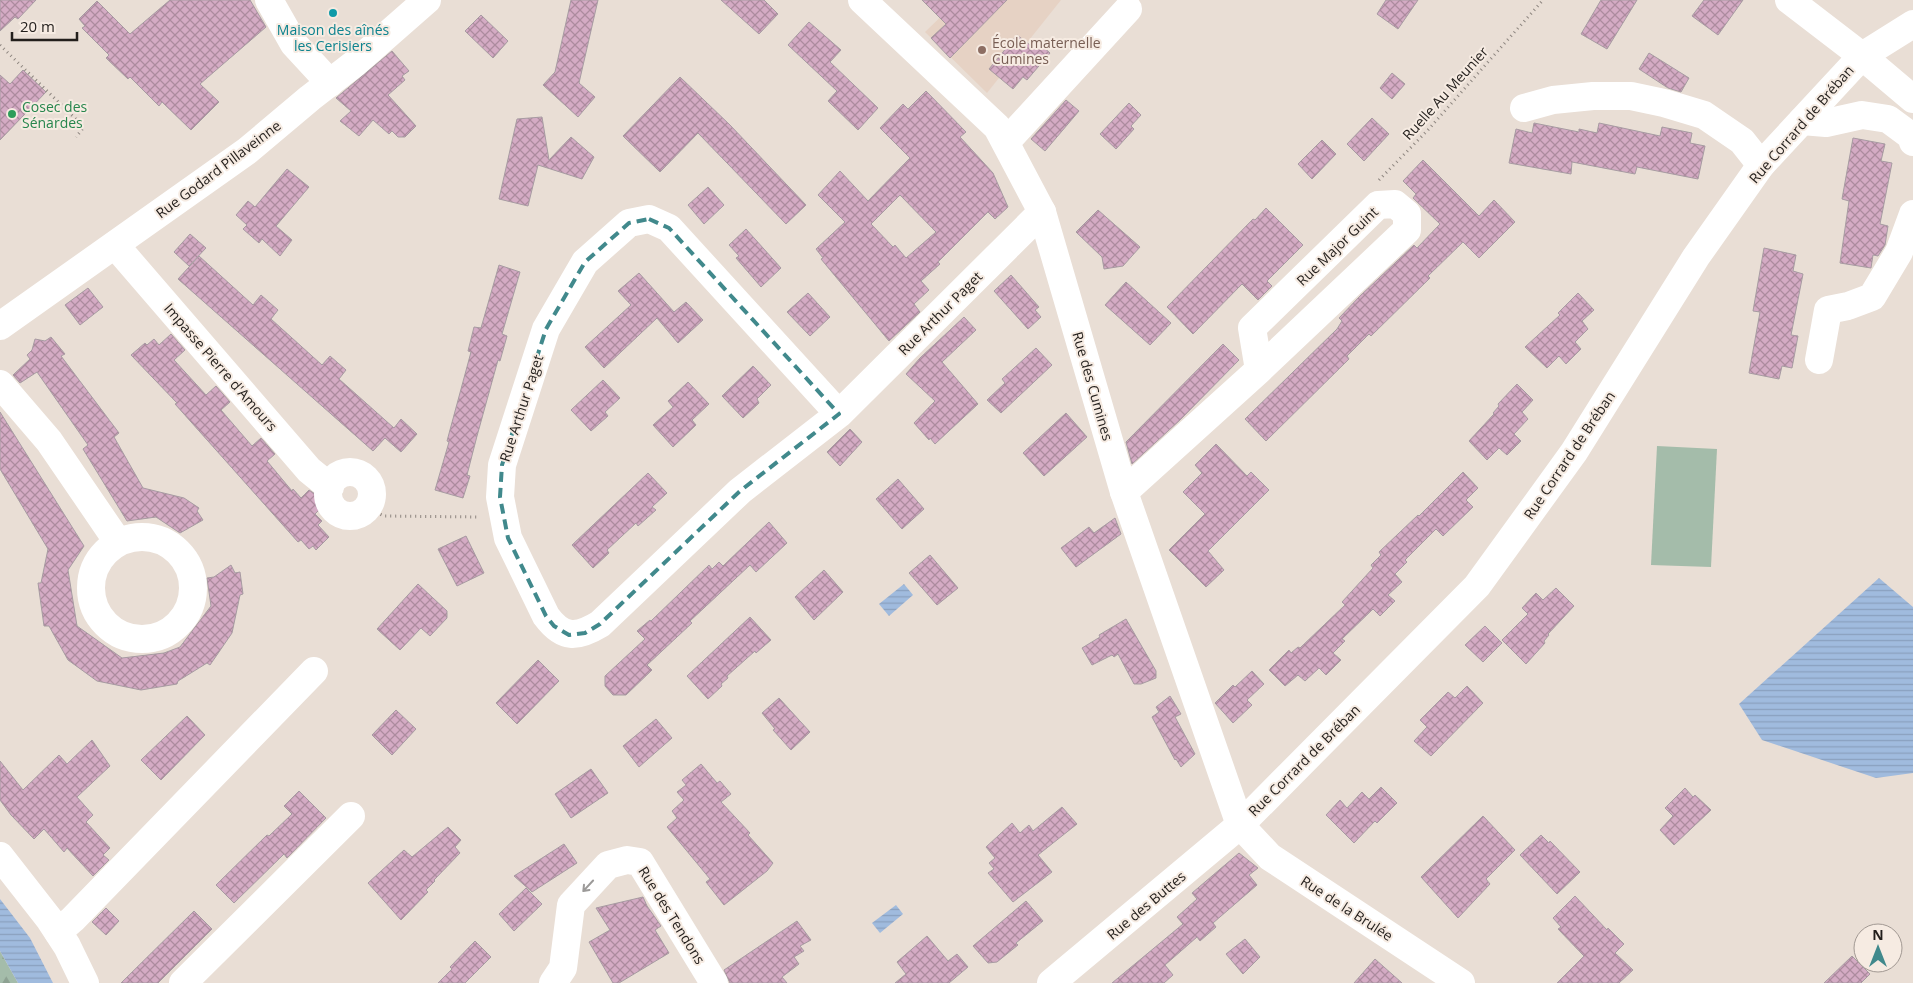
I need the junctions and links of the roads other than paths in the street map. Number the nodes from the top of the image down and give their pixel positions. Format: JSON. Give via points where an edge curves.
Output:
{"nodes":[{"id":1,"x":269,"y":0,"type":"edge"},
{"id":2,"x":427,"y":0,"type":"edge"},
{"id":3,"x":862,"y":0,"type":"edge"},
{"id":4,"x":1789,"y":0,"type":"edge"},
{"id":5,"x":1128,"y":9,"type":"dead end"},
{"id":6,"x":1913,"y":24,"type":"edge"},
{"id":7,"x":1862,"y":56,"type":"junction"},
{"id":8,"x":330,"y":82,"type":"junction"},
{"id":9,"x":1913,"y":99,"type":"edge"},
{"id":10,"x":1524,"y":108,"type":"dead end"},
{"id":11,"x":1802,"y":121,"type":"junction"},
{"id":12,"x":1006,"y":142,"type":"junction"},
{"id":13,"x":1913,"y":142,"type":"edge"},
{"id":14,"x":1761,"y":165,"type":"junction"},
{"id":15,"x":1042,"y":212,"type":"junction"},
{"id":16,"x":1913,"y":214,"type":"edge"},
{"id":17,"x":115,"y":245,"type":"junction"},
{"id":18,"x":0,"y":326,"type":"edge"},
{"id":19,"x":1819,"y":360,"type":"dead end"},
{"id":20,"x":1258,"y":370,"type":"junction"},
{"id":21,"x":0,"y":384,"type":"edge"},
{"id":22,"x":839,"y":414,"type":"junction"},
{"id":23,"x":1124,"y":492,"type":"junction"},
{"id":24,"x":367,"y":508,"type":"road end"},
{"id":25,"x":118,"y":542,"type":"dead end"},
{"id":26,"x":314,"y":671,"type":"dead end"},
{"id":27,"x":351,"y":816,"type":"dead end"},
{"id":28,"x":1240,"y":825,"type":"junction"},
{"id":29,"x":0,"y":856,"type":"edge"},
{"id":30,"x":58,"y":932,"type":"junction"},
{"id":31,"x":85,"y":983,"type":"edge"},
{"id":32,"x":183,"y":983,"type":"edge"},
{"id":33,"x":553,"y":983,"type":"edge"},
{"id":34,"x":714,"y":983,"type":"edge"},
{"id":35,"x":1051,"y":983,"type":"edge"},
{"id":36,"x":1460,"y":983,"type":"edge"}],
"edges":[{"from":1,"to":8,"type":"street","via":[[294,44]]},
{"from":2,"to":8,"type":"street","name":"Rue Godard Pillaveinne"},
{"from":3,"to":12,"type":"street","name":"Rue des Cumines","via":[[997,127]]},
{"from":4,"to":7,"type":"street"},
{"from":5,"to":12,"type":"street"},
{"from":6,"to":7,"type":"street","name":"Rue Corrard de Bréban"},
{"from":7,"to":9,"type":"street"},
{"from":7,"to":11,"type":"street","name":"Rue Corrard de Bréban"},
{"from":8,"to":17,"type":"street","name":"Rue Godard Pillaveinne","via":[[247,151]]},
{"from":10,"to":14,"type":"street","via":[[1553,100],[1593,96],[1631,96],[1664,103],[1704,115],[1742,140]]},
{"from":11,"to":13,"type":"street","via":[[1826,122],[1862,115],[1888,119],[1911,136]]},
{"from":11,"to":14,"type":"street","name":"Rue Corrard de Bréban"},
{"from":12,"to":15,"type":"street","name":"Rue des Cumines"},
{"from":14,"to":28,"type":"street","name":"Rue Corrard de Bréban","via":[[1696,257],[1574,452],[1477,586]]},
{"from":15,"to":22,"type":"street","name":"Rue Arthur Paget"},
{"from":15,"to":23,"type":"street","name":"Rue des Cumines"},
{"from":16,"to":19,"type":"street","via":[[1899,252],[1872,297],[1828,310]]},
{"from":17,"to":18,"type":"street","name":"Rue Godard Pillaveinne"},
{"from":17,"to":24,"type":"street","name":"Impasse Pierre d'Amours","via":[[309,470],[330,486],[346,472],[361,475],[371,486],[371,501]]},
{"from":20,"to":20,"type":"street","name":"Rue Major Guint","via":[[1252,328],[1378,205],[1395,204],[1407,214],[1407,230]]},
{"from":20,"to":23,"type":"street","name":"Rue Major Guint"},
{"from":21,"to":25,"type":"street","via":[[49,441]]},
{"from":22,"to":22,"type":"street","name":"Rue Arthur Paget","via":[[740,491],[600,624],[585,633],[569,635],[550,621],[508,538],[500,497],[502,464],[546,329],[585,262],[629,223],[649,220],[669,228]]},
{"from":23,"to":28,"type":"street","name":"Rue des Cumines"},
{"from":26,"to":30,"type":"street"},
{"from":27,"to":32,"type":"street"},
{"from":28,"to":35,"type":"street","name":"Rue des Buttes"},
{"from":28,"to":36,"type":"street","name":"Rue de la Brulée","via":[[1270,857]]},
{"from":29,"to":30,"type":"street"},
{"from":30,"to":31,"type":"street"},
{"from":34,"to":33,"type":"street","name":"Rue des Tendons","one_way":true,"via":[[640,862],[627,860],[608,865],[571,905],[563,968]]}]}
